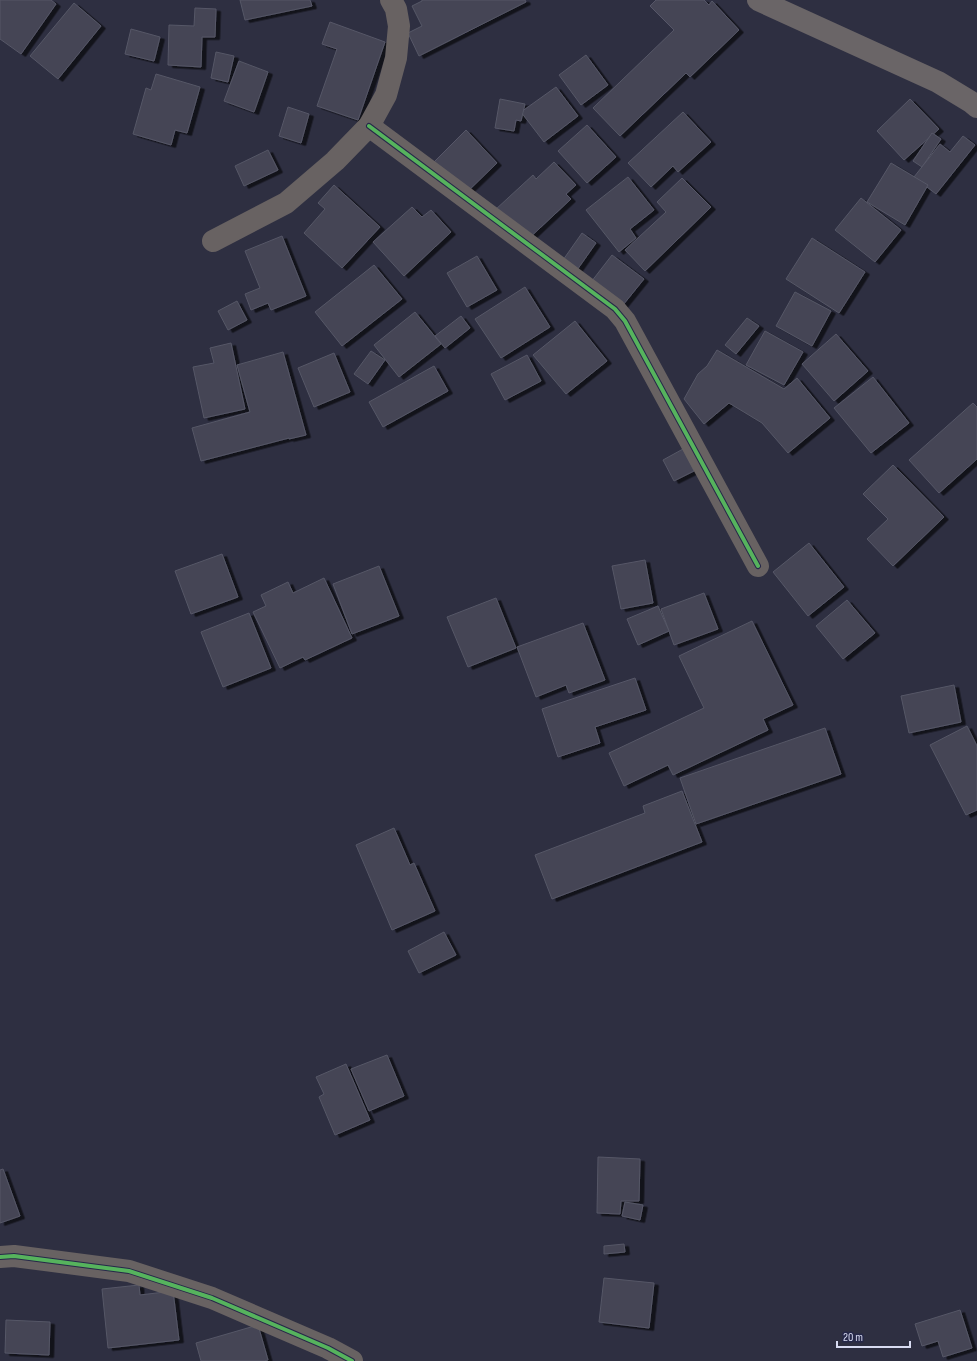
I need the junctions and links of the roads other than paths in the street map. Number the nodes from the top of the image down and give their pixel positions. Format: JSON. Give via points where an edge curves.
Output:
{"nodes":[{"id":1,"x":391,"y":0,"type":"edge"},
{"id":2,"x":758,"y":0,"type":"edge"},
{"id":3,"x":977,"y":107,"type":"edge"},
{"id":4,"x":369,"y":126,"type":"junction"},
{"id":5,"x":213,"y":241,"type":"dead end"},
{"id":6,"x":758,"y":566,"type":"dead end"},
{"id":7,"x":0,"y":1257,"type":"edge"},
{"id":8,"x":352,"y":1361,"type":"edge"}],
"edges":[{"from":1,"to":4,"type":"street","via":[[396,9],[399,26],[396,58],[386,95]]},
{"from":2,"to":3,"type":"main road","via":[[938,82]]},
{"from":4,"to":5,"type":"street","via":[[336,161],[286,203]]},
{"from":4,"to":6,"type":"street","via":[[615,309],[625,321]]},
{"from":7,"to":8,"type":"street","via":[[14,1256],[129,1271],[212,1298],[328,1348]]}]}
